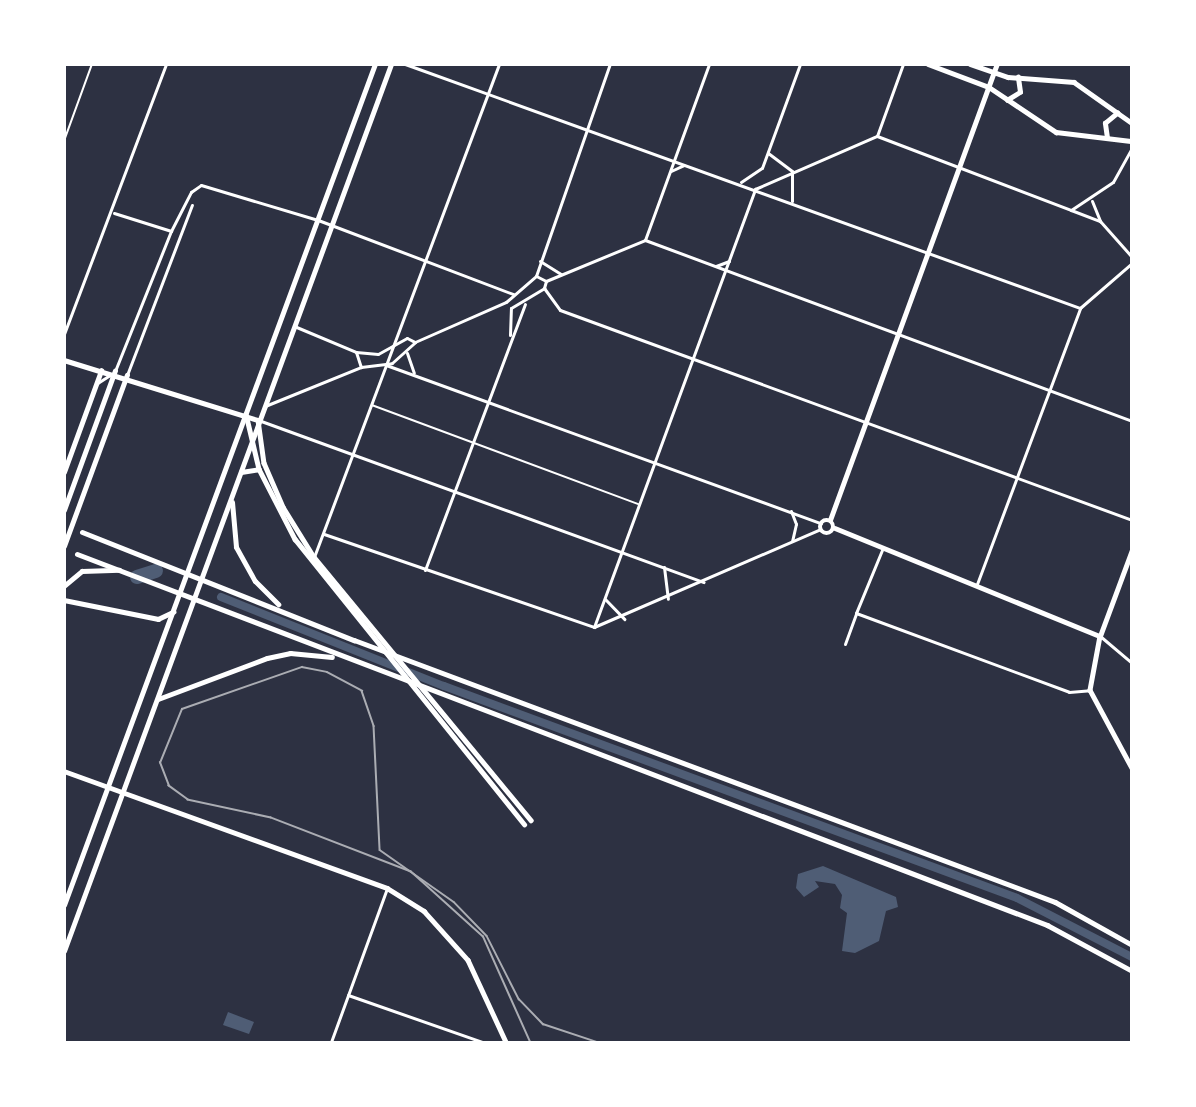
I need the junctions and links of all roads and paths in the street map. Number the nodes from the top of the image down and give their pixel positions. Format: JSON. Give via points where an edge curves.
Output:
{"nodes":[{"id":1,"x":92,"y":64,"type":"edge"},
{"id":2,"x":166,"y":64,"type":"edge"},
{"id":3,"x":375,"y":64,"type":"edge"},
{"id":4,"x":391,"y":64,"type":"edge"},
{"id":5,"x":405,"y":64,"type":"edge"},
{"id":6,"x":499,"y":64,"type":"edge"},
{"id":7,"x":610,"y":64,"type":"edge"},
{"id":8,"x":709,"y":64,"type":"edge"},
{"id":9,"x":800,"y":64,"type":"edge"},
{"id":10,"x":903,"y":64,"type":"edge"},
{"id":11,"x":928,"y":64,"type":"edge"},
{"id":12,"x":970,"y":64,"type":"edge"},
{"id":13,"x":997,"y":64,"type":"edge"},
{"id":14,"x":993,"y":74,"type":"junction"},
{"id":15,"x":1018,"y":77,"type":"junction"},
{"id":16,"x":989,"y":87,"type":"junction"},
{"id":17,"x":488,"y":95,"type":"junction"},
{"id":18,"x":1007,"y":100,"type":"junction"},
{"id":19,"x":1117,"y":113,"type":"junction"},
{"id":20,"x":1131,"y":123,"type":"edge"},
{"id":21,"x":585,"y":131,"type":"junction"},
{"id":22,"x":877,"y":135,"type":"junction"},
{"id":23,"x":1107,"y":138,"type":"junction"},
{"id":24,"x":64,"y":141,"type":"edge"},
{"id":25,"x":1131,"y":141,"type":"edge"},
{"id":26,"x":1131,"y":148,"type":"edge"},
{"id":27,"x":768,"y":153,"type":"junction"},
{"id":28,"x":674,"y":162,"type":"junction"},
{"id":29,"x":686,"y":165,"type":"junction"},
{"id":30,"x":958,"y":169,"type":"junction"},
{"id":31,"x":671,"y":171,"type":"junction"},
{"id":32,"x":792,"y":171,"type":"junction"},
{"id":33,"x":739,"y":182,"type":"junction"},
{"id":34,"x":755,"y":189,"type":"junction"},
{"id":35,"x":792,"y":201,"type":"junction"},
{"id":36,"x":1092,"y":201,"type":"junction"},
{"id":37,"x":192,"y":205,"type":"dead end"},
{"id":38,"x":1071,"y":210,"type":"junction"},
{"id":39,"x":114,"y":213,"type":"junction"},
{"id":40,"x":318,"y":220,"type":"junction"},
{"id":41,"x":1100,"y":221,"type":"junction"},
{"id":42,"x":332,"y":225,"type":"junction"},
{"id":43,"x":171,"y":231,"type":"junction"},
{"id":44,"x":645,"y":240,"type":"junction"},
{"id":45,"x":929,"y":250,"type":"junction"},
{"id":46,"x":1131,"y":257,"type":"edge"},
{"id":47,"x":539,"y":261,"type":"junction"},
{"id":48,"x":729,"y":261,"type":"junction"},
{"id":49,"x":428,"y":262,"type":"junction"},
{"id":50,"x":1131,"y":263,"type":"edge"},
{"id":51,"x":714,"y":266,"type":"junction"},
{"id":52,"x":725,"y":270,"type":"junction"},
{"id":53,"x":561,"y":274,"type":"junction"},
{"id":54,"x":536,"y":276,"type":"junction"},
{"id":55,"x":546,"y":280,"type":"junction"},
{"id":56,"x":544,"y":288,"type":"junction"},
{"id":57,"x":513,"y":294,"type":"junction"},
{"id":58,"x":506,"y":302,"type":"junction"},
{"id":59,"x":525,"y":304,"type":"junction"},
{"id":60,"x":511,"y":308,"type":"junction"},
{"id":61,"x":1080,"y":308,"type":"junction"},
{"id":62,"x":294,"y":326,"type":"junction"},
{"id":63,"x":64,"y":334,"type":"edge"},
{"id":64,"x":898,"y":334,"type":"junction"},
{"id":65,"x":509,"y":340,"type":"junction"},
{"id":66,"x":415,"y":342,"type":"junction"},
{"id":67,"x":394,"y":346,"type":"junction"},
{"id":68,"x":356,"y":352,"type":"junction"},
{"id":69,"x":407,"y":353,"type":"junction"},
{"id":70,"x":693,"y":359,"type":"junction"},
{"id":71,"x":64,"y":360,"type":"edge"},
{"id":72,"x":386,"y":365,"type":"junction"},
{"id":73,"x":361,"y":367,"type":"junction"},
{"id":74,"x":101,"y":371,"type":"junction"},
{"id":75,"x":115,"y":371,"type":"junction"},
{"id":76,"x":414,"y":372,"type":"junction"},
{"id":77,"x":127,"y":375,"type":"junction"},
{"id":78,"x":96,"y":384,"type":"junction"},
{"id":79,"x":1049,"y":390,"type":"junction"},
{"id":80,"x":488,"y":398,"type":"junction"},
{"id":81,"x":372,"y":405,"type":"junction"},
{"id":82,"x":263,"y":406,"type":"junction"},
{"id":83,"x":246,"y":414,"type":"junction"},
{"id":84,"x":258,"y":420,"type":"junction"},
{"id":85,"x":1131,"y":421,"type":"edge"},
{"id":86,"x":865,"y":422,"type":"junction"},
{"id":87,"x":252,"y":438,"type":"junction"},
{"id":88,"x":473,"y":442,"type":"junction"},
{"id":89,"x":353,"y":454,"type":"junction"},
{"id":90,"x":656,"y":459,"type":"junction"},
{"id":91,"x":259,"y":469,"type":"junction"},
{"id":92,"x":64,"y":472,"type":"edge"},
{"id":93,"x":241,"y":472,"type":"junction"},
{"id":94,"x":1018,"y":477,"type":"junction"},
{"id":95,"x":453,"y":493,"type":"junction"},
{"id":96,"x":231,"y":499,"type":"junction"},
{"id":97,"x":639,"y":504,"type":"junction"},
{"id":98,"x":790,"y":509,"type":"junction"},
{"id":99,"x":64,"y":510,"type":"edge"},
{"id":100,"x":830,"y":520,"type":"junction"},
{"id":101,"x":1131,"y":520,"type":"edge"},
{"id":102,"x":821,"y":526,"type":"junction"},
{"id":103,"x":834,"y":528,"type":"junction"},
{"id":104,"x":82,"y":532,"type":"dead end"},
{"id":105,"x":324,"y":534,"type":"junction"},
{"id":106,"x":792,"y":541,"type":"junction"},
{"id":107,"x":64,"y":546,"type":"edge"},
{"id":108,"x":882,"y":550,"type":"junction"},
{"id":109,"x":1131,"y":550,"type":"edge"},
{"id":110,"x":77,"y":554,"type":"dead end"},
{"id":111,"x":621,"y":555,"type":"junction"},
{"id":112,"x":314,"y":557,"type":"junction"},
{"id":113,"x":664,"y":567,"type":"junction"},
{"id":114,"x":120,"y":570,"type":"junction"},
{"id":115,"x":425,"y":570,"type":"junction"},
{"id":116,"x":704,"y":582,"type":"junction"},
{"id":117,"x":977,"y":584,"type":"junction"},
{"id":118,"x":64,"y":586,"type":"edge"},
{"id":119,"x":668,"y":599,"type":"junction"},
{"id":120,"x":64,"y":600,"type":"edge"},
{"id":121,"x":605,"y":600,"type":"junction"},
{"id":122,"x":281,"y":607,"type":"junction"},
{"id":123,"x":173,"y":611,"type":"junction"},
{"id":124,"x":856,"y":613,"type":"junction"},
{"id":125,"x":624,"y":619,"type":"junction"},
{"id":126,"x":594,"y":627,"type":"junction"},
{"id":127,"x":1100,"y":636,"type":"junction"},
{"id":128,"x":845,"y":644,"type":"dead end"},
{"id":129,"x":339,"y":658,"type":"junction"},
{"id":130,"x":1131,"y":663,"type":"edge"},
{"id":131,"x":1090,"y":690,"type":"junction"},
{"id":132,"x":158,"y":699,"type":"junction"},
{"id":133,"x":1131,"y":768,"type":"edge"},
{"id":134,"x":64,"y":771,"type":"edge"},
{"id":135,"x":106,"y":787,"type":"junction"},
{"id":136,"x":122,"y":792,"type":"junction"},
{"id":137,"x":531,"y":820,"type":"dead end"},
{"id":138,"x":524,"y":824,"type":"dead end"},
{"id":139,"x":387,"y":888,"type":"junction"},
{"id":140,"x":64,"y":905,"type":"edge"},
{"id":141,"x":1131,"y":945,"type":"edge"},
{"id":142,"x":64,"y":951,"type":"edge"},
{"id":143,"x":1131,"y":970,"type":"edge"},
{"id":144,"x":348,"y":994,"type":"junction"},
{"id":145,"x":331,"y":1042,"type":"edge"},
{"id":146,"x":482,"y":1042,"type":"edge"},
{"id":147,"x":506,"y":1042,"type":"edge"}],
"edges":[{"from":1,"to":24,"type":"lane"},
{"from":2,"to":39,"type":"street"},
{"from":3,"to":40,"type":"main road"},
{"from":4,"to":42,"type":"main road"},
{"from":5,"to":17,"type":"street"},
{"from":6,"to":17,"type":"street"},
{"from":7,"to":21,"type":"street"},
{"from":8,"to":28,"type":"street"},
{"from":9,"to":27,"type":"street"},
{"from":10,"to":22,"type":"street"},
{"from":11,"to":16,"type":"main road"},
{"from":12,"to":14,"type":"main road"},
{"from":13,"to":14,"type":"main road"},
{"from":14,"to":15,"type":"main road"},
{"from":14,"to":16,"type":"main road"},
{"from":15,"to":18,"type":"main road","via":[[1020,92]]},
{"from":15,"to":19,"type":"main road","via":[[1074,82]]},
{"from":16,"to":18,"type":"main road"},
{"from":16,"to":30,"type":"main road"},
{"from":17,"to":21,"type":"street"},
{"from":17,"to":49,"type":"street"},
{"from":18,"to":23,"type":"main road","via":[[1056,132]]},
{"from":19,"to":20,"type":"main road"},
{"from":19,"to":23,"type":"main road","via":[[1105,123]]},
{"from":21,"to":28,"type":"street"},
{"from":21,"to":47,"type":"street"},
{"from":22,"to":30,"type":"street"},
{"from":22,"to":32,"type":"street"},
{"from":23,"to":25,"type":"main road"},
{"from":26,"to":36,"type":"street","via":[[1113,182]]},
{"from":27,"to":32,"type":"street"},
{"from":27,"to":33,"type":"street","via":[[756,174]]},
{"from":28,"to":29,"type":"street"},
{"from":28,"to":31,"type":"street"},
{"from":29,"to":31,"type":"street"},
{"from":29,"to":33,"type":"street"},
{"from":30,"to":38,"type":"street"},
{"from":30,"to":45,"type":"main road"},
{"from":31,"to":44,"type":"street"},
{"from":32,"to":34,"type":"street"},
{"from":32,"to":35,"type":"street"},
{"from":33,"to":34,"type":"street"},
{"from":34,"to":35,"type":"street"},
{"from":34,"to":48,"type":"street"},
{"from":35,"to":45,"type":"street"},
{"from":36,"to":38,"type":"street"},
{"from":36,"to":41,"type":"street"},
{"from":37,"to":77,"type":"street"},
{"from":38,"to":41,"type":"street"},
{"from":39,"to":43,"type":"street"},
{"from":39,"to":63,"type":"street"},
{"from":40,"to":42,"type":"street"},
{"from":40,"to":43,"type":"street","via":[[212,184],[191,192]]},
{"from":40,"to":83,"type":"main road"},
{"from":41,"to":46,"type":"street"},
{"from":42,"to":49,"type":"street"},
{"from":42,"to":62,"type":"main road"},
{"from":43,"to":75,"type":"street"},
{"from":44,"to":51,"type":"street"},
{"from":44,"to":53,"type":"street"},
{"from":45,"to":61,"type":"street"},
{"from":45,"to":64,"type":"main road"},
{"from":47,"to":53,"type":"street"},
{"from":47,"to":54,"type":"street"},
{"from":48,"to":51,"type":"street"},
{"from":48,"to":52,"type":"street"},
{"from":49,"to":57,"type":"street"},
{"from":49,"to":67,"type":"street"},
{"from":50,"to":61,"type":"street"},
{"from":51,"to":52,"type":"street"},
{"from":52,"to":64,"type":"street"},
{"from":52,"to":70,"type":"street"},
{"from":53,"to":55,"type":"street"},
{"from":54,"to":55,"type":"street"},
{"from":54,"to":57,"type":"street"},
{"from":55,"to":56,"type":"street"},
{"from":56,"to":59,"type":"street"},
{"from":56,"to":70,"type":"street","via":[[560,310]]},
{"from":57,"to":58,"type":"street"},
{"from":58,"to":60,"type":"street"},
{"from":58,"to":66,"type":"street"},
{"from":59,"to":60,"type":"street"},
{"from":59,"to":65,"type":"street"},
{"from":60,"to":65,"type":"street"},
{"from":61,"to":79,"type":"street"},
{"from":62,"to":68,"type":"street"},
{"from":62,"to":82,"type":"main road"},
{"from":64,"to":79,"type":"street"},
{"from":64,"to":86,"type":"main road"},
{"from":65,"to":80,"type":"street"},
{"from":66,"to":67,"type":"street","via":[[407,338]]},
{"from":66,"to":69,"type":"street"},
{"from":67,"to":68,"type":"street","via":[[378,354]]},
{"from":67,"to":72,"type":"street"},
{"from":68,"to":73,"type":"street"},
{"from":69,"to":72,"type":"street"},
{"from":69,"to":76,"type":"street"},
{"from":70,"to":86,"type":"street"},
{"from":70,"to":90,"type":"street"},
{"from":71,"to":74,"type":"main road"},
{"from":72,"to":73,"type":"street"},
{"from":72,"to":76,"type":"street"},
{"from":72,"to":81,"type":"street"},
{"from":73,"to":82,"type":"street"},
{"from":74,"to":75,"type":"main road"},
{"from":74,"to":78,"type":"main road"},
{"from":75,"to":77,"type":"main road"},
{"from":75,"to":78,"type":"street"},
{"from":75,"to":99,"type":"main road"},
{"from":76,"to":80,"type":"street"},
{"from":77,"to":83,"type":"main road"},
{"from":77,"to":107,"type":"main road"},
{"from":78,"to":92,"type":"main road"},
{"from":79,"to":85,"type":"street"},
{"from":79,"to":94,"type":"street"},
{"from":80,"to":88,"type":"street"},
{"from":80,"to":90,"type":"street"},
{"from":81,"to":88,"type":"lane"},
{"from":81,"to":89,"type":"street"},
{"from":82,"to":84,"type":"main road"},
{"from":83,"to":84,"type":"main road"},
{"from":83,"to":87,"type":"main road"},
{"from":83,"to":123,"type":"main road"},
{"from":84,"to":87,"type":"main road"},
{"from":84,"to":89,"type":"street"},
{"from":84,"to":112,"type":"main road","via":[[264,463],[283,507]]},
{"from":86,"to":94,"type":"street"},
{"from":86,"to":100,"type":"main road"},
{"from":87,"to":91,"type":"main road"},
{"from":87,"to":93,"type":"main road"},
{"from":88,"to":95,"type":"street"},
{"from":88,"to":97,"type":"lane"},
{"from":89,"to":95,"type":"street"},
{"from":89,"to":105,"type":"street"},
{"from":90,"to":97,"type":"street"},
{"from":90,"to":98,"type":"street"},
{"from":91,"to":93,"type":"main road"},
{"from":91,"to":138,"type":"main road","via":[[296,539],[343,604]]},
{"from":93,"to":96,"type":"main road"},
{"from":94,"to":101,"type":"street"},
{"from":94,"to":117,"type":"street"},
{"from":95,"to":111,"type":"street"},
{"from":95,"to":115,"type":"street"},
{"from":96,"to":122,"type":"main road","via":[[236,547],[255,581]]},
{"from":96,"to":132,"type":"main road"},
{"from":97,"to":111,"type":"street"},
{"from":98,"to":102,"type":"street"},
{"from":98,"to":106,"type":"street","via":[[796,524]]},
{"from":100,"to":102,"type":"main road"},
{"from":100,"to":103,"type":"main road"},
{"from":102,"to":103,"type":"main road","via":[[828,534]]},
{"from":102,"to":106,"type":"street"},
{"from":103,"to":108,"type":"main road"},
{"from":104,"to":122,"type":"main road"},
{"from":105,"to":112,"type":"street"},
{"from":105,"to":115,"type":"street"},
{"from":106,"to":116,"type":"street"},
{"from":108,"to":117,"type":"main road"},
{"from":108,"to":124,"type":"street"},
{"from":109,"to":127,"type":"main road"},
{"from":110,"to":114,"type":"main road"},
{"from":111,"to":113,"type":"street"},
{"from":111,"to":121,"type":"street"},
{"from":112,"to":137,"type":"main road"},
{"from":113,"to":116,"type":"street"},
{"from":113,"to":119,"type":"street"},
{"from":114,"to":118,"type":"main road","via":[[82,571]]},
{"from":114,"to":129,"type":"main road"},
{"from":115,"to":126,"type":"street"},
{"from":116,"to":119,"type":"street"},
{"from":117,"to":127,"type":"main road"},
{"from":119,"to":125,"type":"street"},
{"from":120,"to":123,"type":"main road","via":[[158,618]]},
{"from":121,"to":125,"type":"street"},
{"from":121,"to":126,"type":"street"},
{"from":122,"to":141,"type":"main road","via":[[354,640],[1055,902]]},
{"from":123,"to":135,"type":"main road"},
{"from":124,"to":128,"type":"street"},
{"from":124,"to":131,"type":"street","via":[[1069,692]]},
{"from":125,"to":126,"type":"street"},
{"from":127,"to":130,"type":"street"},
{"from":127,"to":131,"type":"main road"},
{"from":129,"to":132,"type":"main road","via":[[290,653],[267,658]]},
{"from":129,"to":143,"type":"main road","via":[[1047,925]]},
{"from":131,"to":133,"type":"main road"},
{"from":132,"to":136,"type":"main road"},
{"from":134,"to":135,"type":"main road"},
{"from":135,"to":136,"type":"main road"},
{"from":135,"to":140,"type":"main road"},
{"from":136,"to":139,"type":"main road"},
{"from":136,"to":142,"type":"main road"},
{"from":139,"to":144,"type":"street"},
{"from":139,"to":147,"type":"main road","via":[[424,910],[455,942]]},
{"from":144,"to":145,"type":"street"},
{"from":144,"to":146,"type":"street"}]}
